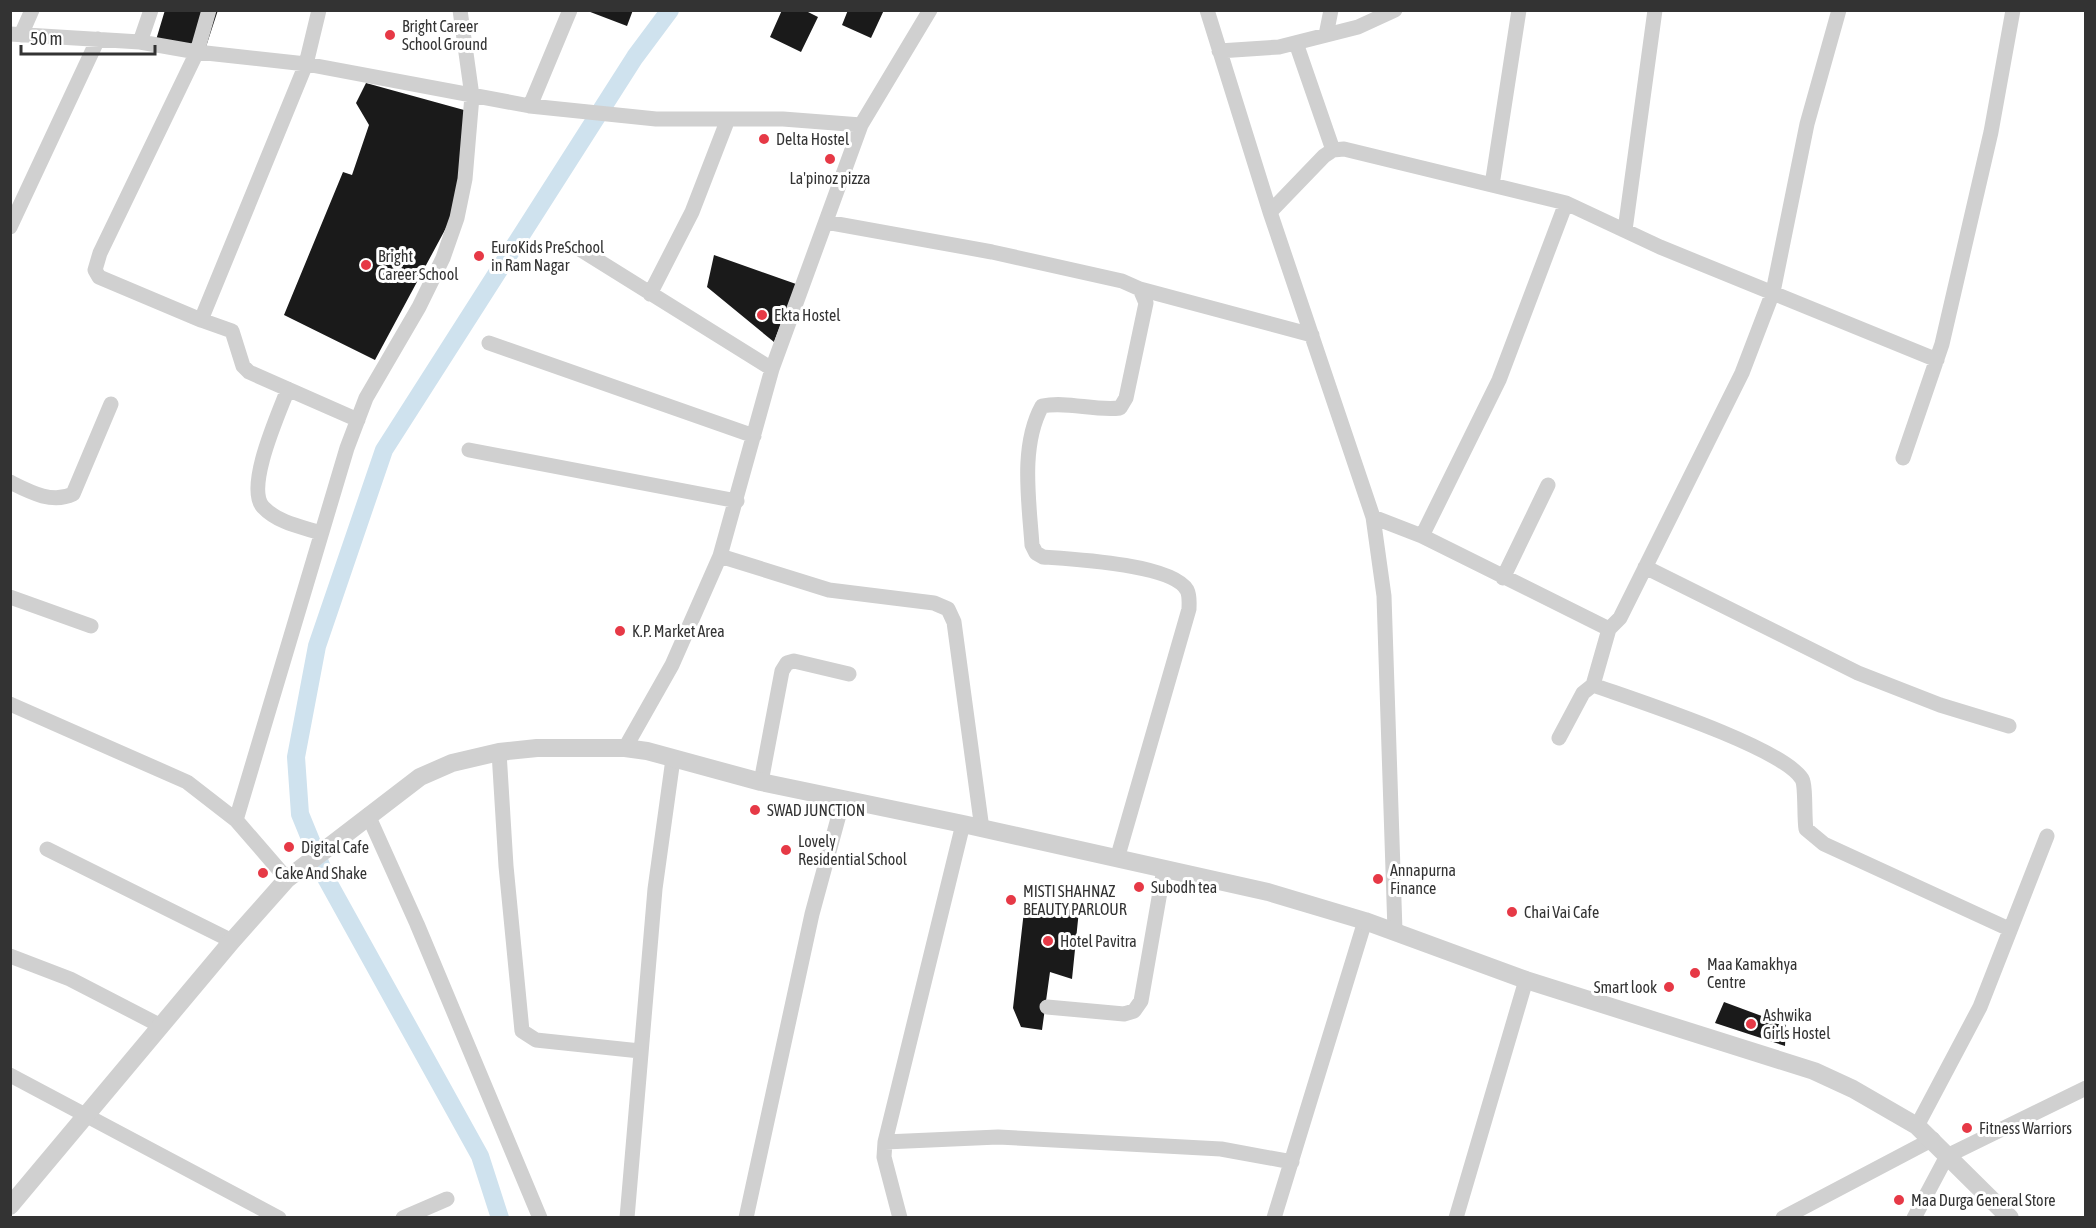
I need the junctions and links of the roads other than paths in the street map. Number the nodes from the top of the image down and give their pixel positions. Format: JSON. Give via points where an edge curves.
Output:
{"nodes":[{"id":1,"x":32,"y":10,"type":"edge"},
{"id":2,"x":151,"y":10,"type":"edge"},
{"id":3,"x":209,"y":10,"type":"edge"},
{"id":4,"x":319,"y":10,"type":"edge"},
{"id":5,"x":459,"y":10,"type":"edge"},
{"id":6,"x":570,"y":10,"type":"edge"},
{"id":7,"x":930,"y":10,"type":"edge"},
{"id":8,"x":1207,"y":10,"type":"edge"},
{"id":9,"x":1331,"y":10,"type":"edge"},
{"id":10,"x":1395,"y":10,"type":"edge"},
{"id":11,"x":1519,"y":10,"type":"edge"},
{"id":12,"x":1655,"y":10,"type":"edge"},
{"id":13,"x":2013,"y":10,"type":"edge"},
{"id":14,"x":1837,"y":11,"type":"edge"},
{"id":15,"x":16,"y":34,"type":"edge"},
{"id":16,"x":1326,"y":35,"type":"junction"},
{"id":17,"x":98,"y":39,"type":"junction"},
{"id":18,"x":140,"y":42,"type":"junction"},
{"id":19,"x":1296,"y":43,"type":"junction"},
{"id":20,"x":1219,"y":51,"type":"junction"},
{"id":21,"x":197,"y":52,"type":"junction"},
{"id":22,"x":306,"y":64,"type":"junction"},
{"id":23,"x":472,"y":96,"type":"junction"},
{"id":24,"x":530,"y":106,"type":"junction"},
{"id":25,"x":728,"y":119,"type":"junction"},
{"id":26,"x":861,"y":125,"type":"junction"},
{"id":27,"x":1333,"y":150,"type":"junction"},
{"id":28,"x":1492,"y":185,"type":"junction"},
{"id":29,"x":1566,"y":203,"type":"junction"},
{"id":30,"x":1270,"y":212,"type":"junction"},
{"id":31,"x":826,"y":222,"type":"junction"},
{"id":32,"x":10,"y":227,"type":"edge"},
{"id":33,"x":1624,"y":230,"type":"junction"},
{"id":34,"x":581,"y":250,"type":"dead end"},
{"id":35,"x":1140,"y":289,"type":"junction"},
{"id":36,"x":1773,"y":292,"type":"junction"},
{"id":37,"x":650,"y":294,"type":"junction"},
{"id":38,"x":201,"y":320,"type":"junction"},
{"id":39,"x":1312,"y":335,"type":"junction"},
{"id":40,"x":489,"y":343,"type":"dead end"},
{"id":41,"x":1937,"y":360,"type":"junction"},
{"id":42,"x":772,"y":369,"type":"junction"},
{"id":43,"x":288,"y":389,"type":"junction"},
{"id":44,"x":111,"y":404,"type":"dead end"},
{"id":45,"x":358,"y":420,"type":"junction"},
{"id":46,"x":754,"y":436,"type":"junction"},
{"id":47,"x":469,"y":450,"type":"dead end"},
{"id":48,"x":1903,"y":458,"type":"dead end"},
{"id":49,"x":10,"y":482,"type":"edge"},
{"id":50,"x":1548,"y":485,"type":"dead end"},
{"id":51,"x":737,"y":501,"type":"junction"},
{"id":52,"x":1373,"y":517,"type":"junction"},
{"id":53,"x":321,"y":534,"type":"junction"},
{"id":54,"x":1422,"y":536,"type":"junction"},
{"id":55,"x":720,"y":556,"type":"junction"},
{"id":56,"x":1645,"y":567,"type":"junction"},
{"id":57,"x":1503,"y":578,"type":"junction"},
{"id":58,"x":10,"y":597,"type":"edge"},
{"id":59,"x":91,"y":626,"type":"dead end"},
{"id":60,"x":1610,"y":629,"type":"junction"},
{"id":61,"x":849,"y":674,"type":"dead end"},
{"id":62,"x":1593,"y":685,"type":"junction"},
{"id":63,"x":10,"y":704,"type":"edge"},
{"id":64,"x":2009,"y":726,"type":"dead end"},
{"id":65,"x":1558,"y":738,"type":"dead end"},
{"id":66,"x":625,"y":748,"type":"junction"},
{"id":67,"x":499,"y":752,"type":"junction"},
{"id":68,"x":673,"y":759,"type":"junction"},
{"id":69,"x":761,"y":782,"type":"junction"},
{"id":70,"x":843,"y":800,"type":"junction"},
{"id":71,"x":368,"y":815,"type":"junction"},
{"id":72,"x":236,"y":820,"type":"junction"},
{"id":73,"x":963,"y":824,"type":"junction"},
{"id":74,"x":982,"y":829,"type":"junction"},
{"id":75,"x":2047,"y":836,"type":"dead end"},
{"id":76,"x":47,"y":849,"type":"dead end"},
{"id":77,"x":1117,"y":859,"type":"junction"},
{"id":78,"x":1164,"y":869,"type":"junction"},
{"id":79,"x":287,"y":879,"type":"junction"},
{"id":80,"x":1365,"y":921,"type":"junction"},
{"id":81,"x":2009,"y":929,"type":"junction"},
{"id":82,"x":1395,"y":931,"type":"junction"},
{"id":83,"x":231,"y":941,"type":"junction"},
{"id":84,"x":10,"y":956,"type":"edge"},
{"id":85,"x":1526,"y":980,"type":"junction"},
{"id":86,"x":1047,"y":1007,"type":"dead end"},
{"id":87,"x":161,"y":1026,"type":"junction"},
{"id":88,"x":640,"y":1051,"type":"junction"},
{"id":89,"x":10,"y":1075,"type":"edge"},
{"id":90,"x":2085,"y":1088,"type":"edge"},
{"id":91,"x":85,"y":1116,"type":"junction"},
{"id":92,"x":1917,"y":1126,"type":"junction"},
{"id":93,"x":1933,"y":1138,"type":"junction"},
{"id":94,"x":885,"y":1142,"type":"junction"},
{"id":95,"x":1947,"y":1156,"type":"junction"},
{"id":96,"x":1292,"y":1162,"type":"junction"},
{"id":97,"x":447,"y":1199,"type":"dead end"},
{"id":98,"x":10,"y":1206,"type":"edge"},
{"id":99,"x":424,"y":1214,"type":"edge"},
{"id":100,"x":279,"y":1218,"type":"edge"},
{"id":101,"x":403,"y":1218,"type":"edge"},
{"id":102,"x":540,"y":1218,"type":"edge"},
{"id":103,"x":627,"y":1218,"type":"edge"},
{"id":104,"x":746,"y":1218,"type":"edge"},
{"id":105,"x":900,"y":1218,"type":"edge"},
{"id":106,"x":1274,"y":1218,"type":"edge"},
{"id":107,"x":1456,"y":1218,"type":"edge"},
{"id":108,"x":1783,"y":1218,"type":"edge"},
{"id":109,"x":1914,"y":1218,"type":"edge"},
{"id":110,"x":2010,"y":1218,"type":"edge"}],
"edges":[{"from":1,"to":15,"type":"street"},
{"from":2,"to":18,"type":"street"},
{"from":3,"to":21,"type":"street"},
{"from":4,"to":22,"type":"street"},
{"from":5,"to":23,"type":"street"},
{"from":6,"to":24,"type":"street"},
{"from":7,"to":26,"type":"street"},
{"from":8,"to":20,"type":"street"},
{"from":9,"to":16,"type":"street"},
{"from":10,"to":16,"type":"street","via":[[1358,27]]},
{"from":11,"to":28,"type":"street"},
{"from":12,"to":33,"type":"street"},
{"from":13,"to":41,"type":"street","via":[[1991,132]]},
{"from":14,"to":36,"type":"street","via":[[1807,124]]},
{"from":15,"to":17,"type":"street"},
{"from":16,"to":19,"type":"street"},
{"from":17,"to":18,"type":"street"},
{"from":17,"to":32,"type":"street"},
{"from":18,"to":21,"type":"street"},
{"from":19,"to":20,"type":"street"},
{"from":19,"to":27,"type":"street"},
{"from":20,"to":30,"type":"street"},
{"from":21,"to":22,"type":"street"},
{"from":21,"to":38,"type":"street","via":[[95,270],[99,277]]},
{"from":22,"to":23,"type":"street"},
{"from":22,"to":38,"type":"street"},
{"from":23,"to":24,"type":"street"},
{"from":23,"to":45,"type":"street","via":[[465,179],[443,258],[366,398]]},
{"from":24,"to":25,"type":"street","via":[[656,119]]},
{"from":25,"to":26,"type":"street"},
{"from":25,"to":37,"type":"street","via":[[692,212]]},
{"from":26,"to":31,"type":"street"},
{"from":27,"to":28,"type":"street","via":[[1344,149]]},
{"from":27,"to":30,"type":"street"},
{"from":28,"to":29,"type":"street"},
{"from":29,"to":33,"type":"street"},
{"from":29,"to":54,"type":"street","via":[[1499,380]]},
{"from":30,"to":39,"type":"street"},
{"from":31,"to":35,"type":"street","via":[[992,252],[1122,281]]},
{"from":31,"to":42,"type":"street"},
{"from":33,"to":36,"type":"street"},
{"from":34,"to":37,"type":"street"},
{"from":35,"to":39,"type":"street"},
{"from":35,"to":77,"type":"street","via":[[1146,303],[1126,398],[1120,408],[1107,410],[1054,403],[1042,406],[1036,416],[1028,482],[1032,545],[1036,553],[1146,570],[1180,584],[1189,599]]},
{"from":36,"to":41,"type":"street"},
{"from":36,"to":56,"type":"street","via":[[1742,374]]},
{"from":37,"to":42,"type":"street"},
{"from":38,"to":43,"type":"street","via":[[232,331],[243,366],[249,372]]},
{"from":39,"to":52,"type":"street"},
{"from":40,"to":46,"type":"street"},
{"from":41,"to":48,"type":"street"},
{"from":42,"to":46,"type":"street"},
{"from":43,"to":45,"type":"street"},
{"from":43,"to":53,"type":"street","via":[[260,467],[258,498],[262,507],[279,520]]},
{"from":44,"to":49,"type":"street","via":[[73,494],[62,499],[49,497]]},
{"from":45,"to":53,"type":"street"},
{"from":46,"to":51,"type":"street"},
{"from":47,"to":51,"type":"street"},
{"from":50,"to":57,"type":"street"},
{"from":51,"to":55,"type":"street"},
{"from":52,"to":54,"type":"street"},
{"from":52,"to":82,"type":"street","via":[[1384,596]]},
{"from":53,"to":72,"type":"street"},
{"from":54,"to":57,"type":"street"},
{"from":55,"to":66,"type":"street","via":[[672,665]]},
{"from":55,"to":74,"type":"street","via":[[829,590],[934,603],[948,609],[954,622]]},
{"from":56,"to":60,"type":"street","via":[[1620,618]]},
{"from":56,"to":64,"type":"street","via":[[1858,673],[1940,705]]},
{"from":57,"to":60,"type":"street"},
{"from":58,"to":59,"type":"street"},
{"from":60,"to":62,"type":"street"},
{"from":61,"to":69,"type":"street","via":[[794,661],[787,663],[782,671]]},
{"from":62,"to":65,"type":"street","via":[[1583,693]]},
{"from":62,"to":81,"type":"street","via":[[1757,747],[1792,767],[1803,781],[1806,829],[1824,844]]},
{"from":63,"to":72,"type":"street","via":[[187,782]]},
{"from":66,"to":67,"type":"street"},
{"from":66,"to":68,"type":"street"},
{"from":67,"to":71,"type":"street","via":[[420,777]]},
{"from":67,"to":88,"type":"street","via":[[522,1031],[536,1040]]},
{"from":68,"to":69,"type":"street"},
{"from":68,"to":88,"type":"street","via":[[655,890]]},
{"from":69,"to":70,"type":"street"},
{"from":70,"to":73,"type":"street"},
{"from":70,"to":104,"type":"street","via":[[812,914]]},
{"from":71,"to":79,"type":"street"},
{"from":71,"to":102,"type":"street"},
{"from":72,"to":79,"type":"street"},
{"from":73,"to":74,"type":"street"},
{"from":73,"to":94,"type":"street"},
{"from":74,"to":77,"type":"street"},
{"from":75,"to":81,"type":"street"},
{"from":76,"to":83,"type":"street"},
{"from":77,"to":78,"type":"street"},
{"from":78,"to":80,"type":"street","via":[[1268,892]]},
{"from":78,"to":86,"type":"street","via":[[1141,1001],[1134,1011],[1124,1014]]},
{"from":79,"to":83,"type":"street"},
{"from":80,"to":82,"type":"street"},
{"from":80,"to":96,"type":"street"},
{"from":81,"to":92,"type":"street","via":[[1980,1007]]},
{"from":82,"to":85,"type":"street"},
{"from":83,"to":87,"type":"street"},
{"from":84,"to":87,"type":"street","via":[[70,979]]},
{"from":85,"to":92,"type":"street","via":[[1814,1071]]},
{"from":85,"to":107,"type":"street"},
{"from":87,"to":91,"type":"street"},
{"from":88,"to":103,"type":"street"},
{"from":89,"to":91,"type":"street"},
{"from":90,"to":95,"type":"street"},
{"from":91,"to":98,"type":"street"},
{"from":91,"to":100,"type":"street"},
{"from":92,"to":93,"type":"street"},
{"from":93,"to":95,"type":"street"},
{"from":93,"to":108,"type":"street"},
{"from":94,"to":96,"type":"street","via":[[998,1137],[1221,1149]]},
{"from":94,"to":105,"type":"street","via":[[884,1157]]},
{"from":95,"to":109,"type":"street"},
{"from":95,"to":110,"type":"street"},
{"from":96,"to":106,"type":"street"},
{"from":97,"to":99,"type":"street"},
{"from":99,"to":101,"type":"street"}]}
